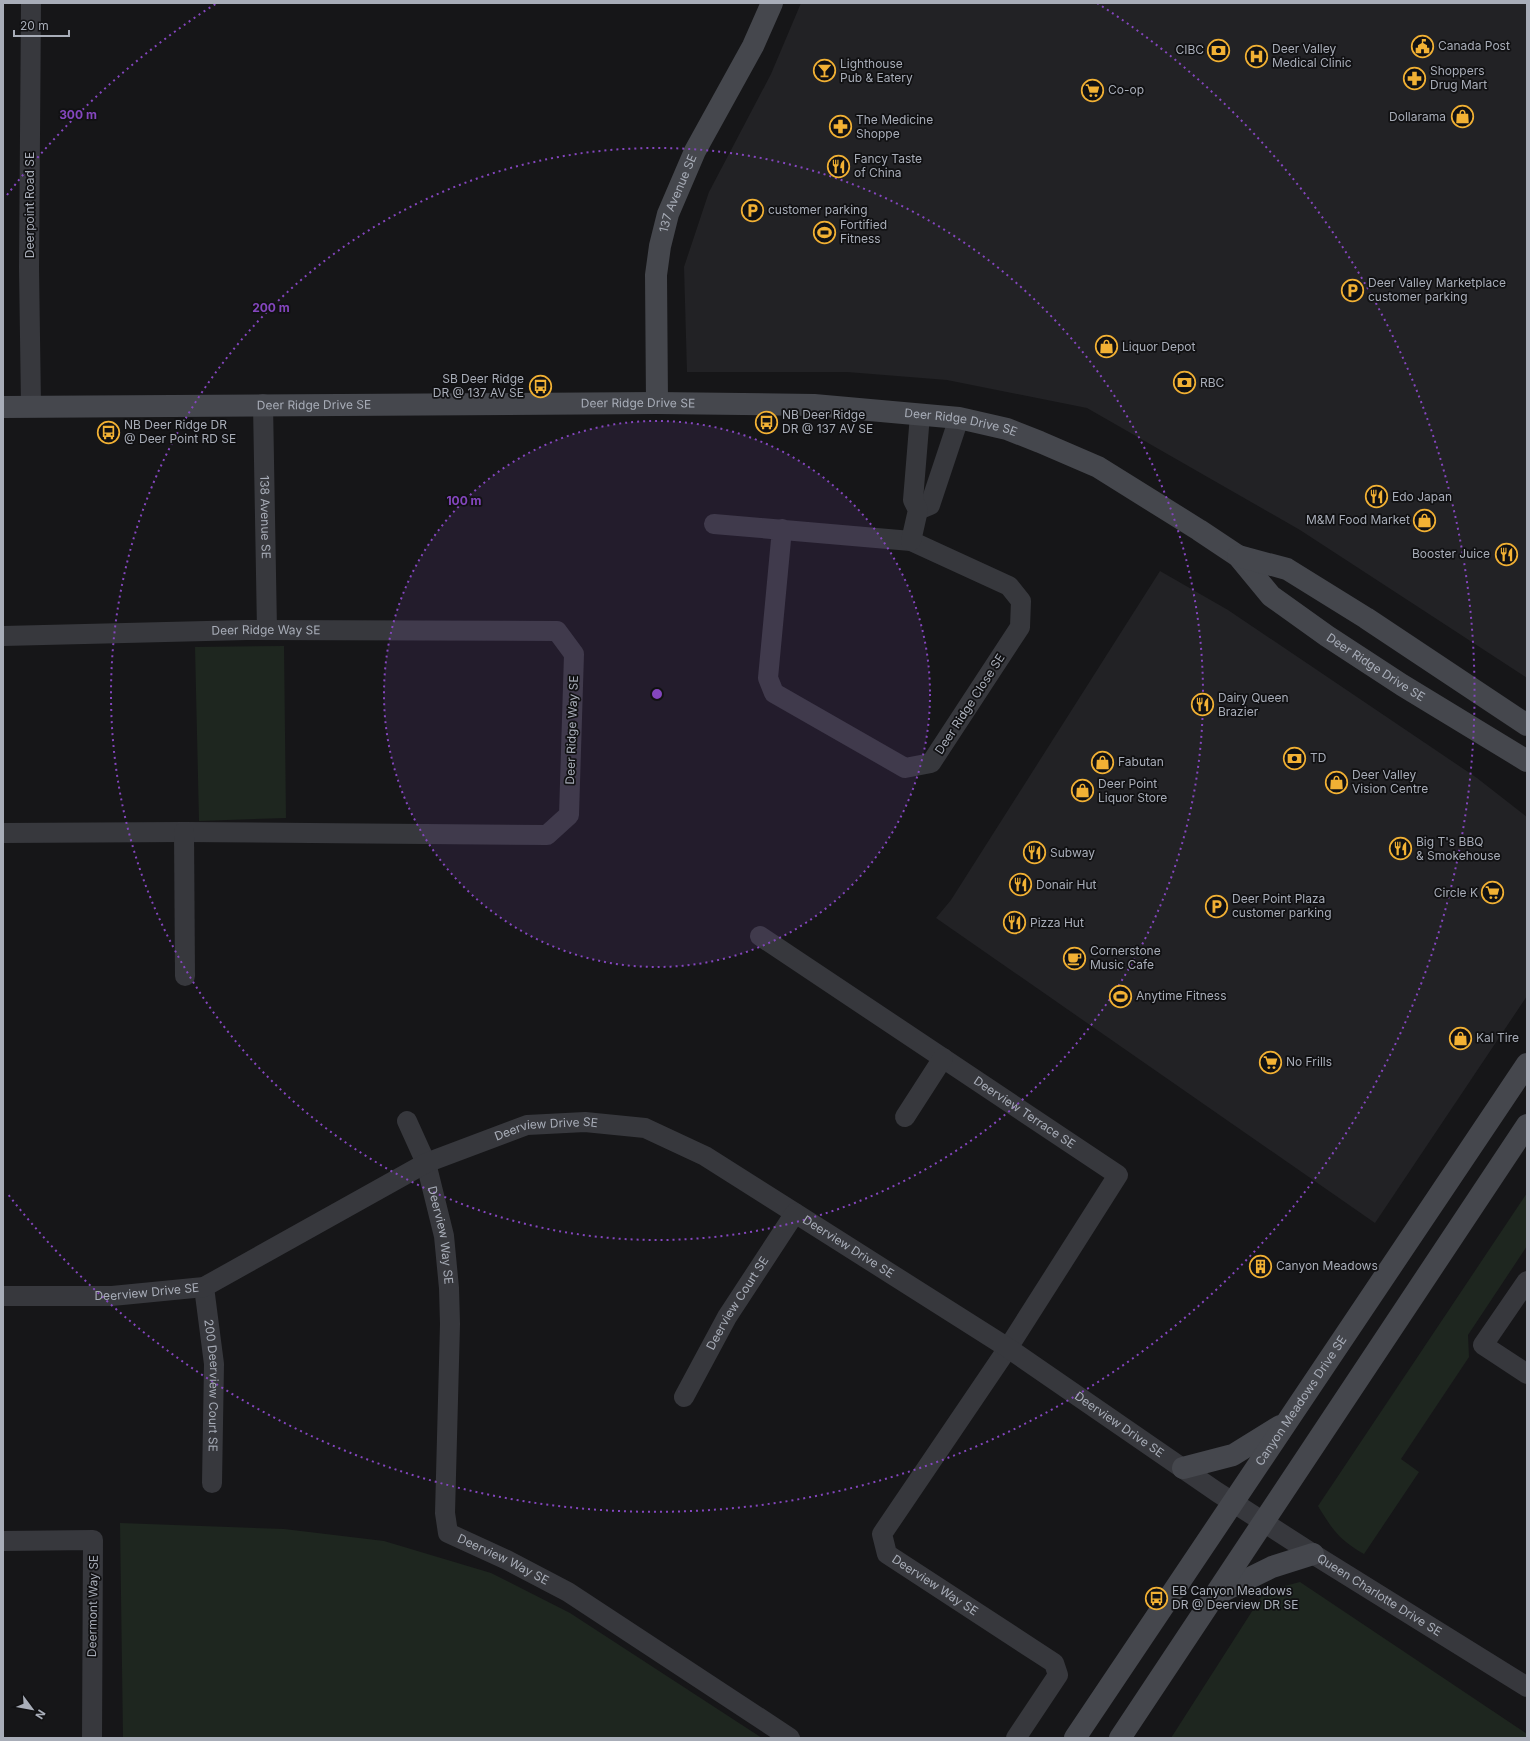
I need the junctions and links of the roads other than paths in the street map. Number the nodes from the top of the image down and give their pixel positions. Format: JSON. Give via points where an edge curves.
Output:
{"nodes":[{"id":1,"x":31,"y":3,"type":"edge"},
{"id":2,"x":772,"y":3,"type":"edge"},
{"id":3,"x":657,"y":403,"type":"junction"},
{"id":4,"x":263,"y":404,"type":"junction"},
{"id":5,"x":31,"y":406,"type":"junction"},
{"id":6,"x":3,"y":407,"type":"edge"},
{"id":7,"x":920,"y":415,"type":"junction"},
{"id":8,"x":959,"y":418,"type":"junction"},
{"id":9,"x":918,"y":510,"type":"junction"},
{"id":10,"x":714,"y":524,"type":"dead end"},
{"id":11,"x":782,"y":529,"type":"junction"},
{"id":12,"x":910,"y":541,"type":"junction"},
{"id":13,"x":1238,"y":556,"type":"junction"},
{"id":14,"x":267,"y":630,"type":"junction"},
{"id":15,"x":3,"y":636,"type":"edge"},
{"id":16,"x":1527,"y":725,"type":"edge"},
{"id":17,"x":1522,"y":758,"type":"edge"},
{"id":18,"x":1527,"y":776,"type":"edge"},
{"id":19,"x":184,"y":832,"type":"junction"},
{"id":20,"x":3,"y":833,"type":"edge"},
{"id":21,"x":760,"y":936,"type":"dead end"},
{"id":22,"x":185,"y":976,"type":"dead end"},
{"id":23,"x":943,"y":1058,"type":"junction"},
{"id":24,"x":1527,"y":1064,"type":"edge"},
{"id":25,"x":905,"y":1117,"type":"dead end"},
{"id":26,"x":407,"y":1121,"type":"dead end"},
{"id":27,"x":1527,"y":1125,"type":"edge"},
{"id":28,"x":426,"y":1163,"type":"junction"},
{"id":29,"x":795,"y":1213,"type":"junction"},
{"id":30,"x":1527,"y":1281,"type":"edge"},
{"id":31,"x":204,"y":1287,"type":"junction"},
{"id":32,"x":3,"y":1296,"type":"edge"},
{"id":33,"x":1008,"y":1348,"type":"junction"},
{"id":34,"x":1527,"y":1374,"type":"edge"},
{"id":35,"x":684,"y":1397,"type":"dead end"},
{"id":36,"x":1286,"y":1422,"type":"junction"},
{"id":37,"x":1183,"y":1468,"type":"junction"},
{"id":38,"x":212,"y":1484,"type":"dead end"},
{"id":39,"x":1233,"y":1502,"type":"junction"},
{"id":40,"x":1265,"y":1522,"type":"junction"},
{"id":41,"x":3,"y":1541,"type":"edge"},
{"id":42,"x":1313,"y":1554,"type":"junction"},
{"id":43,"x":1216,"y":1594,"type":"junction"},
{"id":44,"x":1527,"y":1687,"type":"edge"},
{"id":45,"x":92,"y":1738,"type":"edge"},
{"id":46,"x":790,"y":1738,"type":"edge"},
{"id":47,"x":1016,"y":1738,"type":"edge"},
{"id":48,"x":1076,"y":1738,"type":"edge"},
{"id":49,"x":1120,"y":1738,"type":"edge"}],
"edges":[{"from":1,"to":5,"type":"street","name":"Deerpoint Road SE"},
{"from":2,"to":3,"type":"street","name":"137 Avenue SE","via":[[696,151],[668,214],[656,276]]},
{"from":3,"to":4,"type":"street","name":"Deer Ridge Drive SE"},
{"from":3,"to":7,"type":"street","name":"Deer Ridge Drive SE","via":[[814,405]]},
{"from":4,"to":5,"type":"street","name":"Deer Ridge Drive SE"},
{"from":4,"to":14,"type":"street","name":"138 Avenue SE"},
{"from":5,"to":6,"type":"street","name":"Deer Ridge Drive SE"},
{"from":7,"to":8,"type":"street","name":"Deer Ridge Drive SE"},
{"from":7,"to":9,"type":"street","via":[[913,500]]},
{"from":8,"to":9,"type":"street","via":[[930,505]]},
{"from":8,"to":13,"type":"street","name":"Deer Ridge Drive SE","via":[[1007,429],[1098,467]]},
{"from":9,"to":12,"type":"street"},
{"from":10,"to":11,"type":"street","name":"Deer Ridge Close SE"},
{"from":11,"to":12,"type":"street","name":"Deer Ridge Close SE"},
{"from":11,"to":12,"type":"street","name":"Deer Ridge Close SE","via":[[768,678],[774,693],[905,768],[932,763],[1020,627],[1021,602],[1010,586]]},
{"from":13,"to":16,"type":"street","name":"Deer Ridge Drive SE","via":[[1287,569]]},
{"from":13,"to":17,"type":"street","name":"Deer Ridge Drive SE","via":[[1271,596],[1290,610],[1402,685]]},
{"from":14,"to":15,"type":"street","name":"Deer Ridge Way SE"},
{"from":14,"to":19,"type":"street","name":"Deer Ridge Way SE","via":[[557,631],[574,654],[569,815],[547,835]]},
{"from":17,"to":18,"type":"street"},
{"from":19,"to":20,"type":"street","name":"Deer Ridge Way SE"},
{"from":19,"to":22,"type":"street"},
{"from":21,"to":23,"type":"street","name":"Deerview Terrace SE"},
{"from":23,"to":25,"type":"street"},
{"from":23,"to":33,"type":"street","name":"Deerview Terrace SE","via":[[1118,1175]]},
{"from":24,"to":36,"type":"street","name":"Canyon Meadows Drive SE"},
{"from":26,"to":28,"type":"street"},
{"from":27,"to":40,"type":"street"},
{"from":28,"to":29,"type":"street","name":"Deerview Drive SE","via":[[527,1126],[585,1122],[645,1128],[705,1156]]},
{"from":28,"to":31,"type":"street","name":"Deerview Drive SE"},
{"from":28,"to":46,"type":"street","name":"Deerview Way SE","via":[[444,1236],[449,1288],[445,1513],[448,1533],[568,1592]]},
{"from":29,"to":33,"type":"street","name":"Deerview Drive SE"},
{"from":29,"to":35,"type":"street","name":"Deerview Court SE","via":[[727,1317]]},
{"from":30,"to":34,"type":"street","via":[[1483,1345]]},
{"from":31,"to":32,"type":"street","name":"Deerview Drive SE","via":[[112,1296]]},
{"from":31,"to":38,"type":"street","name":"200 Deerview Court SE","via":[[214,1364]]},
{"from":33,"to":37,"type":"street","name":"Deerview Drive SE"},
{"from":33,"to":47,"type":"street","name":"Deerview Way SE","via":[[882,1534],[887,1554],[1054,1663],[1058,1675]]},
{"from":36,"to":37,"type":"street","via":[[1233,1455]]},
{"from":36,"to":39,"type":"street","name":"Canyon Meadows Drive SE"},
{"from":37,"to":39,"type":"street","name":"Deerview Drive SE"},
{"from":39,"to":40,"type":"street","name":"Queen Charlotte Drive SE"},
{"from":39,"to":48,"type":"street","name":"Canyon Meadows Drive SE"},
{"from":40,"to":42,"type":"street","name":"Queen Charlotte Drive SE"},
{"from":40,"to":43,"type":"street"},
{"from":41,"to":45,"type":"street","name":"Deermont Way SE","via":[[93,1540]]},
{"from":42,"to":43,"type":"street","via":[[1272,1567]]},
{"from":42,"to":44,"type":"street","name":"Queen Charlotte Drive SE"},
{"from":43,"to":49,"type":"street"}]}
